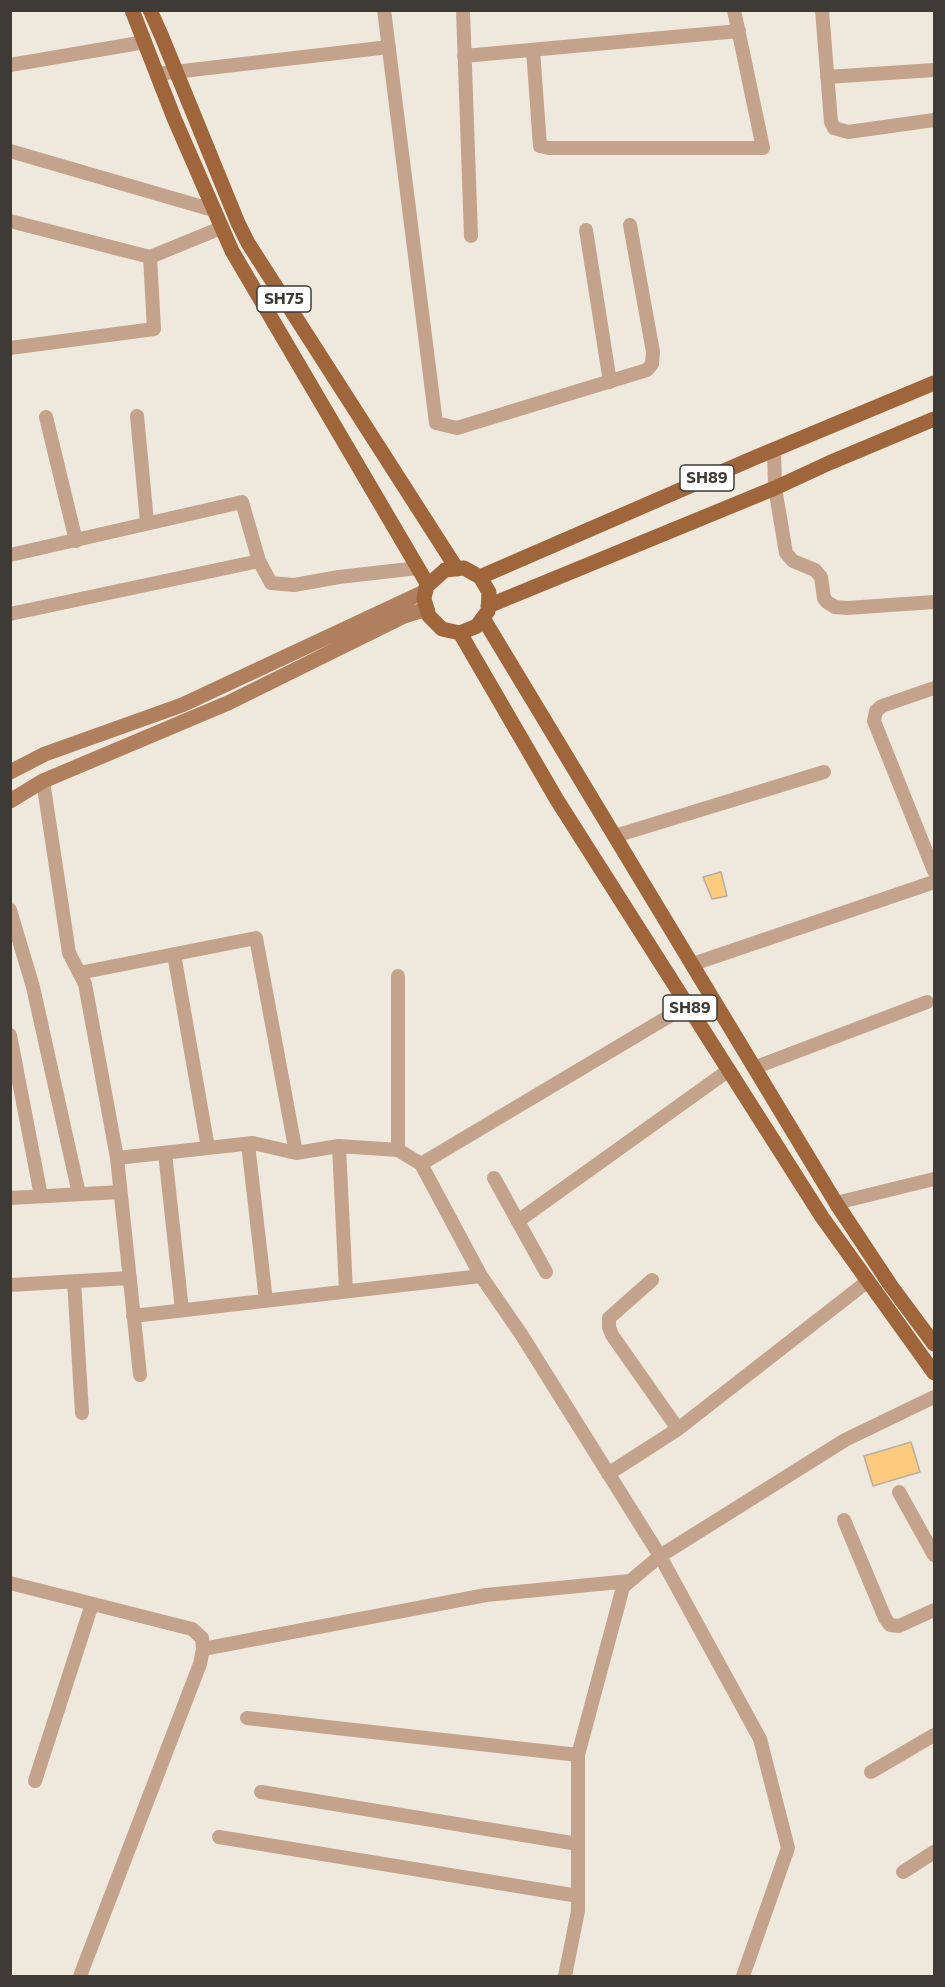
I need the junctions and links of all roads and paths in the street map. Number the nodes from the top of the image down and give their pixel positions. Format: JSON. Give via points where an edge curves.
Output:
{"nodes":[{"id":1,"x":132,"y":10,"type":"edge"},
{"id":2,"x":150,"y":10,"type":"edge"},
{"id":3,"x":384,"y":10,"type":"edge"},
{"id":4,"x":463,"y":10,"type":"edge"},
{"id":5,"x":734,"y":10,"type":"edge"},
{"id":6,"x":822,"y":10,"type":"edge"},
{"id":7,"x":739,"y":31,"type":"junction"},
{"id":8,"x":145,"y":42,"type":"junction"},
{"id":9,"x":389,"y":47,"type":"junction"},
{"id":10,"x":533,"y":50,"type":"junction"},
{"id":11,"x":464,"y":56,"type":"junction"},
{"id":12,"x":10,"y":65,"type":"edge"},
{"id":13,"x":934,"y":70,"type":"edge"},
{"id":14,"x":175,"y":72,"type":"junction"},
{"id":15,"x":157,"y":74,"type":"junction"},
{"id":16,"x":827,"y":77,"type":"junction"},
{"id":17,"x":934,"y":120,"type":"edge"},
{"id":18,"x":10,"y":151,"type":"edge"},
{"id":19,"x":213,"y":210,"type":"junction"},
{"id":20,"x":10,"y":221,"type":"edge"},
{"id":21,"x":630,"y":225,"type":"dead end"},
{"id":22,"x":221,"y":228,"type":"junction"},
{"id":23,"x":586,"y":230,"type":"dead end"},
{"id":24,"x":471,"y":236,"type":"dead end"},
{"id":25,"x":150,"y":257,"type":"junction"},
{"id":26,"x":10,"y":348,"type":"edge"},
{"id":27,"x":610,"y":382,"type":"junction"},
{"id":28,"x":934,"y":383,"type":"edge"},
{"id":29,"x":137,"y":416,"type":"dead end"},
{"id":30,"x":46,"y":417,"type":"dead end"},
{"id":31,"x":934,"y":420,"type":"edge"},
{"id":32,"x":774,"y":449,"type":"junction"},
{"id":33,"x":775,"y":488,"type":"junction"},
{"id":34,"x":147,"y":522,"type":"junction"},
{"id":35,"x":76,"y":541,"type":"junction"},
{"id":36,"x":10,"y":555,"type":"edge"},
{"id":37,"x":259,"y":561,"type":"junction"},
{"id":38,"x":418,"y":568,"type":"junction"},
{"id":39,"x":457,"y":568,"type":"junction"},
{"id":40,"x":480,"y":577,"type":"junction"},
{"id":41,"x":427,"y":588,"type":"junction"},
{"id":42,"x":934,"y":602,"type":"edge"},
{"id":43,"x":427,"y":609,"type":"junction"},
{"id":44,"x":486,"y":612,"type":"junction"},
{"id":45,"x":10,"y":614,"type":"edge"},
{"id":46,"x":460,"y":633,"type":"junction"},
{"id":47,"x":934,"y":688,"type":"edge"},
{"id":48,"x":10,"y":772,"type":"edge"},
{"id":49,"x":824,"y":772,"type":"dead end"},
{"id":50,"x":43,"y":781,"type":"junction"},
{"id":51,"x":10,"y":801,"type":"edge"},
{"id":52,"x":615,"y":836,"type":"junction"},
{"id":53,"x":934,"y":871,"type":"edge"},
{"id":54,"x":934,"y":882,"type":"edge"},
{"id":55,"x":10,"y":910,"type":"edge"},
{"id":56,"x":174,"y":954,"type":"junction"},
{"id":57,"x":693,"y":964,"type":"junction"},
{"id":58,"x":80,"y":973,"type":"junction"},
{"id":59,"x":398,"y":976,"type":"dead end"},
{"id":60,"x":927,"y":1002,"type":"dead end"},
{"id":61,"x":688,"y":1005,"type":"junction"},
{"id":62,"x":10,"y":1035,"type":"edge"},
{"id":63,"x":756,"y":1068,"type":"junction"},
{"id":64,"x":729,"y":1070,"type":"junction"},
{"id":65,"x":248,"y":1144,"type":"junction"},
{"id":66,"x":339,"y":1146,"type":"junction"},
{"id":67,"x":208,"y":1148,"type":"junction"},
{"id":68,"x":398,"y":1150,"type":"junction"},
{"id":69,"x":165,"y":1153,"type":"junction"},
{"id":70,"x":296,"y":1153,"type":"junction"},
{"id":71,"x":117,"y":1158,"type":"junction"},
{"id":72,"x":421,"y":1164,"type":"junction"},
{"id":73,"x":494,"y":1178,"type":"dead end"},
{"id":74,"x":934,"y":1179,"type":"edge"},
{"id":75,"x":120,"y":1192,"type":"junction"},
{"id":76,"x":79,"y":1194,"type":"junction"},
{"id":77,"x":41,"y":1196,"type":"junction"},
{"id":78,"x":10,"y":1198,"type":"edge"},
{"id":79,"x":836,"y":1203,"type":"junction"},
{"id":80,"x":518,"y":1221,"type":"junction"},
{"id":81,"x":546,"y":1272,"type":"dead end"},
{"id":82,"x":481,"y":1276,"type":"junction"},
{"id":83,"x":130,"y":1278,"type":"junction"},
{"id":84,"x":651,"y":1280,"type":"dead end"},
{"id":85,"x":74,"y":1281,"type":"junction"},
{"id":86,"x":868,"y":1281,"type":"junction"},
{"id":87,"x":10,"y":1285,"type":"edge"},
{"id":88,"x":346,"y":1291,"type":"junction"},
{"id":89,"x":266,"y":1300,"type":"junction"},
{"id":90,"x":182,"y":1310,"type":"junction"},
{"id":91,"x":133,"y":1316,"type":"junction"},
{"id":92,"x":934,"y":1344,"type":"edge"},
{"id":93,"x":934,"y":1373,"type":"edge"},
{"id":94,"x":140,"y":1375,"type":"dead end"},
{"id":95,"x":934,"y":1397,"type":"edge"},
{"id":96,"x":82,"y":1413,"type":"dead end"},
{"id":97,"x":678,"y":1429,"type":"junction"},
{"id":98,"x":608,"y":1474,"type":"junction"},
{"id":99,"x":899,"y":1492,"type":"dead end"},
{"id":100,"x":843,"y":1520,"type":"dead end"},
{"id":101,"x":934,"y":1554,"type":"edge"},
{"id":102,"x":660,"y":1556,"type":"junction"},
{"id":103,"x":630,"y":1581,"type":"junction"},
{"id":104,"x":10,"y":1583,"type":"edge"},
{"id":105,"x":92,"y":1604,"type":"junction"},
{"id":106,"x":934,"y":1610,"type":"edge"},
{"id":107,"x":203,"y":1649,"type":"junction"},
{"id":108,"x":247,"y":1718,"type":"dead end"},
{"id":109,"x":934,"y":1735,"type":"edge"},
{"id":110,"x":578,"y":1755,"type":"junction"},
{"id":111,"x":871,"y":1772,"type":"dead end"},
{"id":112,"x":35,"y":1781,"type":"dead end"},
{"id":113,"x":261,"y":1792,"type":"dead end"},
{"id":114,"x":219,"y":1837,"type":"dead end"},
{"id":115,"x":578,"y":1844,"type":"junction"},
{"id":116,"x":934,"y":1852,"type":"edge"},
{"id":117,"x":903,"y":1872,"type":"dead end"},
{"id":118,"x":578,"y":1896,"type":"junction"},
{"id":119,"x":80,"y":1977,"type":"edge"},
{"id":120,"x":565,"y":1977,"type":"edge"},
{"id":121,"x":743,"y":1977,"type":"edge"}],
"edges":[{"from":1,"to":8,"type":"main road","number":"SH75"},
{"from":2,"to":14,"type":"main road","number":"SH75"},
{"from":3,"to":9,"type":"street"},
{"from":4,"to":11,"type":"street"},
{"from":5,"to":7,"type":"street"},
{"from":6,"to":16,"type":"street"},
{"from":7,"to":10,"type":"street"},
{"from":7,"to":10,"type":"street","via":[[763,148],[540,146]]},
{"from":8,"to":12,"type":"street"},
{"from":8,"to":15,"type":"main road","number":"SH75"},
{"from":9,"to":14,"type":"street"},
{"from":9,"to":27,"type":"street","via":[[436,423],[457,428]]},
{"from":10,"to":11,"type":"street"},
{"from":11,"to":24,"type":"street"},
{"from":13,"to":16,"type":"street"},
{"from":14,"to":15,"type":"street"},
{"from":14,"to":39,"type":"main road","number":"SH75","via":[[248,243]]},
{"from":15,"to":19,"type":"main road","number":"SH75"},
{"from":16,"to":17,"type":"street","via":[[834,128],[848,132]]},
{"from":18,"to":19,"type":"street"},
{"from":19,"to":22,"type":"main road","number":"SH75"},
{"from":20,"to":25,"type":"street"},
{"from":21,"to":27,"type":"street","via":[[652,364],[646,370]]},
{"from":22,"to":25,"type":"street"},
{"from":22,"to":38,"type":"main road","number":"SH75"},
{"from":23,"to":27,"type":"street"},
{"from":25,"to":26,"type":"street","via":[[154,329]]},
{"from":28,"to":32,"type":"main road","number":"SH89"},
{"from":29,"to":34,"type":"street"},
{"from":30,"to":35,"type":"street"},
{"from":31,"to":33,"type":"main road","number":"SH89"},
{"from":32,"to":33,"type":"street"},
{"from":32,"to":40,"type":"main road","number":"SH89"},
{"from":33,"to":42,"type":"street","via":[[786,553],[821,577],[827,602],[847,608]]},
{"from":33,"to":44,"type":"main road","number":"SH89"},
{"from":34,"to":35,"type":"street"},
{"from":34,"to":37,"type":"street","via":[[242,502]]},
{"from":35,"to":36,"type":"street"},
{"from":37,"to":38,"type":"street","via":[[271,583],[294,585]]},
{"from":37,"to":45,"type":"street"},
{"from":38,"to":41,"type":"main road","number":"SH75"},
{"from":39,"to":40,"type":"main road"},
{"from":39,"to":41,"type":"main road","via":[[445,570]]},
{"from":40,"to":44,"type":"main road","via":[[489,592]]},
{"from":41,"to":43,"type":"main road"},
{"from":41,"to":48,"type":"street","via":[[182,705],[45,754]]},
{"from":43,"to":46,"type":"main road","via":[[442,629]]},
{"from":43,"to":50,"type":"street","via":[[404,616],[228,703]]},
{"from":44,"to":46,"type":"main road","via":[[477,626]]},
{"from":44,"to":52,"type":"main road","number":"SH89"},
{"from":46,"to":61,"type":"main road","number":"SH89","via":[[557,800]]},
{"from":47,"to":53,"type":"street","via":[[882,706],[874,721]]},
{"from":49,"to":52,"type":"street"},
{"from":50,"to":51,"type":"street"},
{"from":50,"to":58,"type":"street","via":[[69,953]]},
{"from":52,"to":57,"type":"main road","number":"SH89"},
{"from":54,"to":57,"type":"street"},
{"from":55,"to":76,"type":"street","via":[[33,987]]},
{"from":56,"to":58,"type":"street"},
{"from":56,"to":67,"type":"street"},
{"from":56,"to":70,"type":"street","via":[[256,938]]},
{"from":57,"to":63,"type":"main road","number":"SH89"},
{"from":58,"to":71,"type":"street"},
{"from":59,"to":68,"type":"street"},
{"from":60,"to":63,"type":"street"},
{"from":61,"to":64,"type":"main road","number":"SH89"},
{"from":61,"to":72,"type":"street"},
{"from":62,"to":77,"type":"street"},
{"from":63,"to":79,"type":"main road","number":"SH89"},
{"from":64,"to":80,"type":"street"},
{"from":64,"to":86,"type":"main road","number":"SH89","via":[[822,1217]]},
{"from":65,"to":67,"type":"street"},
{"from":65,"to":70,"type":"street"},
{"from":65,"to":89,"type":"street"},
{"from":66,"to":68,"type":"street"},
{"from":66,"to":70,"type":"street"},
{"from":66,"to":88,"type":"street"},
{"from":67,"to":69,"type":"street"},
{"from":68,"to":72,"type":"street"},
{"from":69,"to":71,"type":"street"},
{"from":69,"to":90,"type":"street"},
{"from":71,"to":75,"type":"street"},
{"from":72,"to":82,"type":"street"},
{"from":73,"to":80,"type":"street"},
{"from":74,"to":79,"type":"street"},
{"from":75,"to":76,"type":"street"},
{"from":75,"to":83,"type":"street"},
{"from":76,"to":77,"type":"street"},
{"from":77,"to":78,"type":"street"},
{"from":79,"to":92,"type":"main road","number":"SH89"},
{"from":80,"to":81,"type":"street"},
{"from":82,"to":88,"type":"street"},
{"from":82,"to":98,"type":"street"},
{"from":83,"to":85,"type":"street"},
{"from":83,"to":91,"type":"street"},
{"from":84,"to":97,"type":"street","via":[[609,1318],[609,1327]]},
{"from":85,"to":87,"type":"street"},
{"from":85,"to":96,"type":"street"},
{"from":86,"to":93,"type":"main road","number":"SH89"},
{"from":86,"to":97,"type":"street"},
{"from":88,"to":89,"type":"street"},
{"from":89,"to":90,"type":"street"},
{"from":90,"to":91,"type":"street"},
{"from":91,"to":94,"type":"street"},
{"from":95,"to":102,"type":"street","via":[[845,1440]]},
{"from":97,"to":98,"type":"street"},
{"from":98,"to":102,"type":"street"},
{"from":99,"to":101,"type":"street"},
{"from":100,"to":106,"type":"street","via":[[890,1625],[899,1626]]},
{"from":102,"to":103,"type":"street"},
{"from":102,"to":121,"type":"street","via":[[760,1739],[788,1848]]},
{"from":103,"to":107,"type":"street","via":[[486,1595]]},
{"from":103,"to":110,"type":"street","via":[[623,1587]]},
{"from":104,"to":105,"type":"street"},
{"from":105,"to":107,"type":"street","via":[[192,1629],[202,1638]]},
{"from":105,"to":112,"type":"street"},
{"from":107,"to":119,"type":"street"},
{"from":108,"to":110,"type":"street"},
{"from":109,"to":111,"type":"street"},
{"from":110,"to":115,"type":"street"},
{"from":113,"to":115,"type":"street"},
{"from":114,"to":118,"type":"street"},
{"from":115,"to":118,"type":"street"},
{"from":116,"to":117,"type":"street"},
{"from":118,"to":120,"type":"street"}]}
